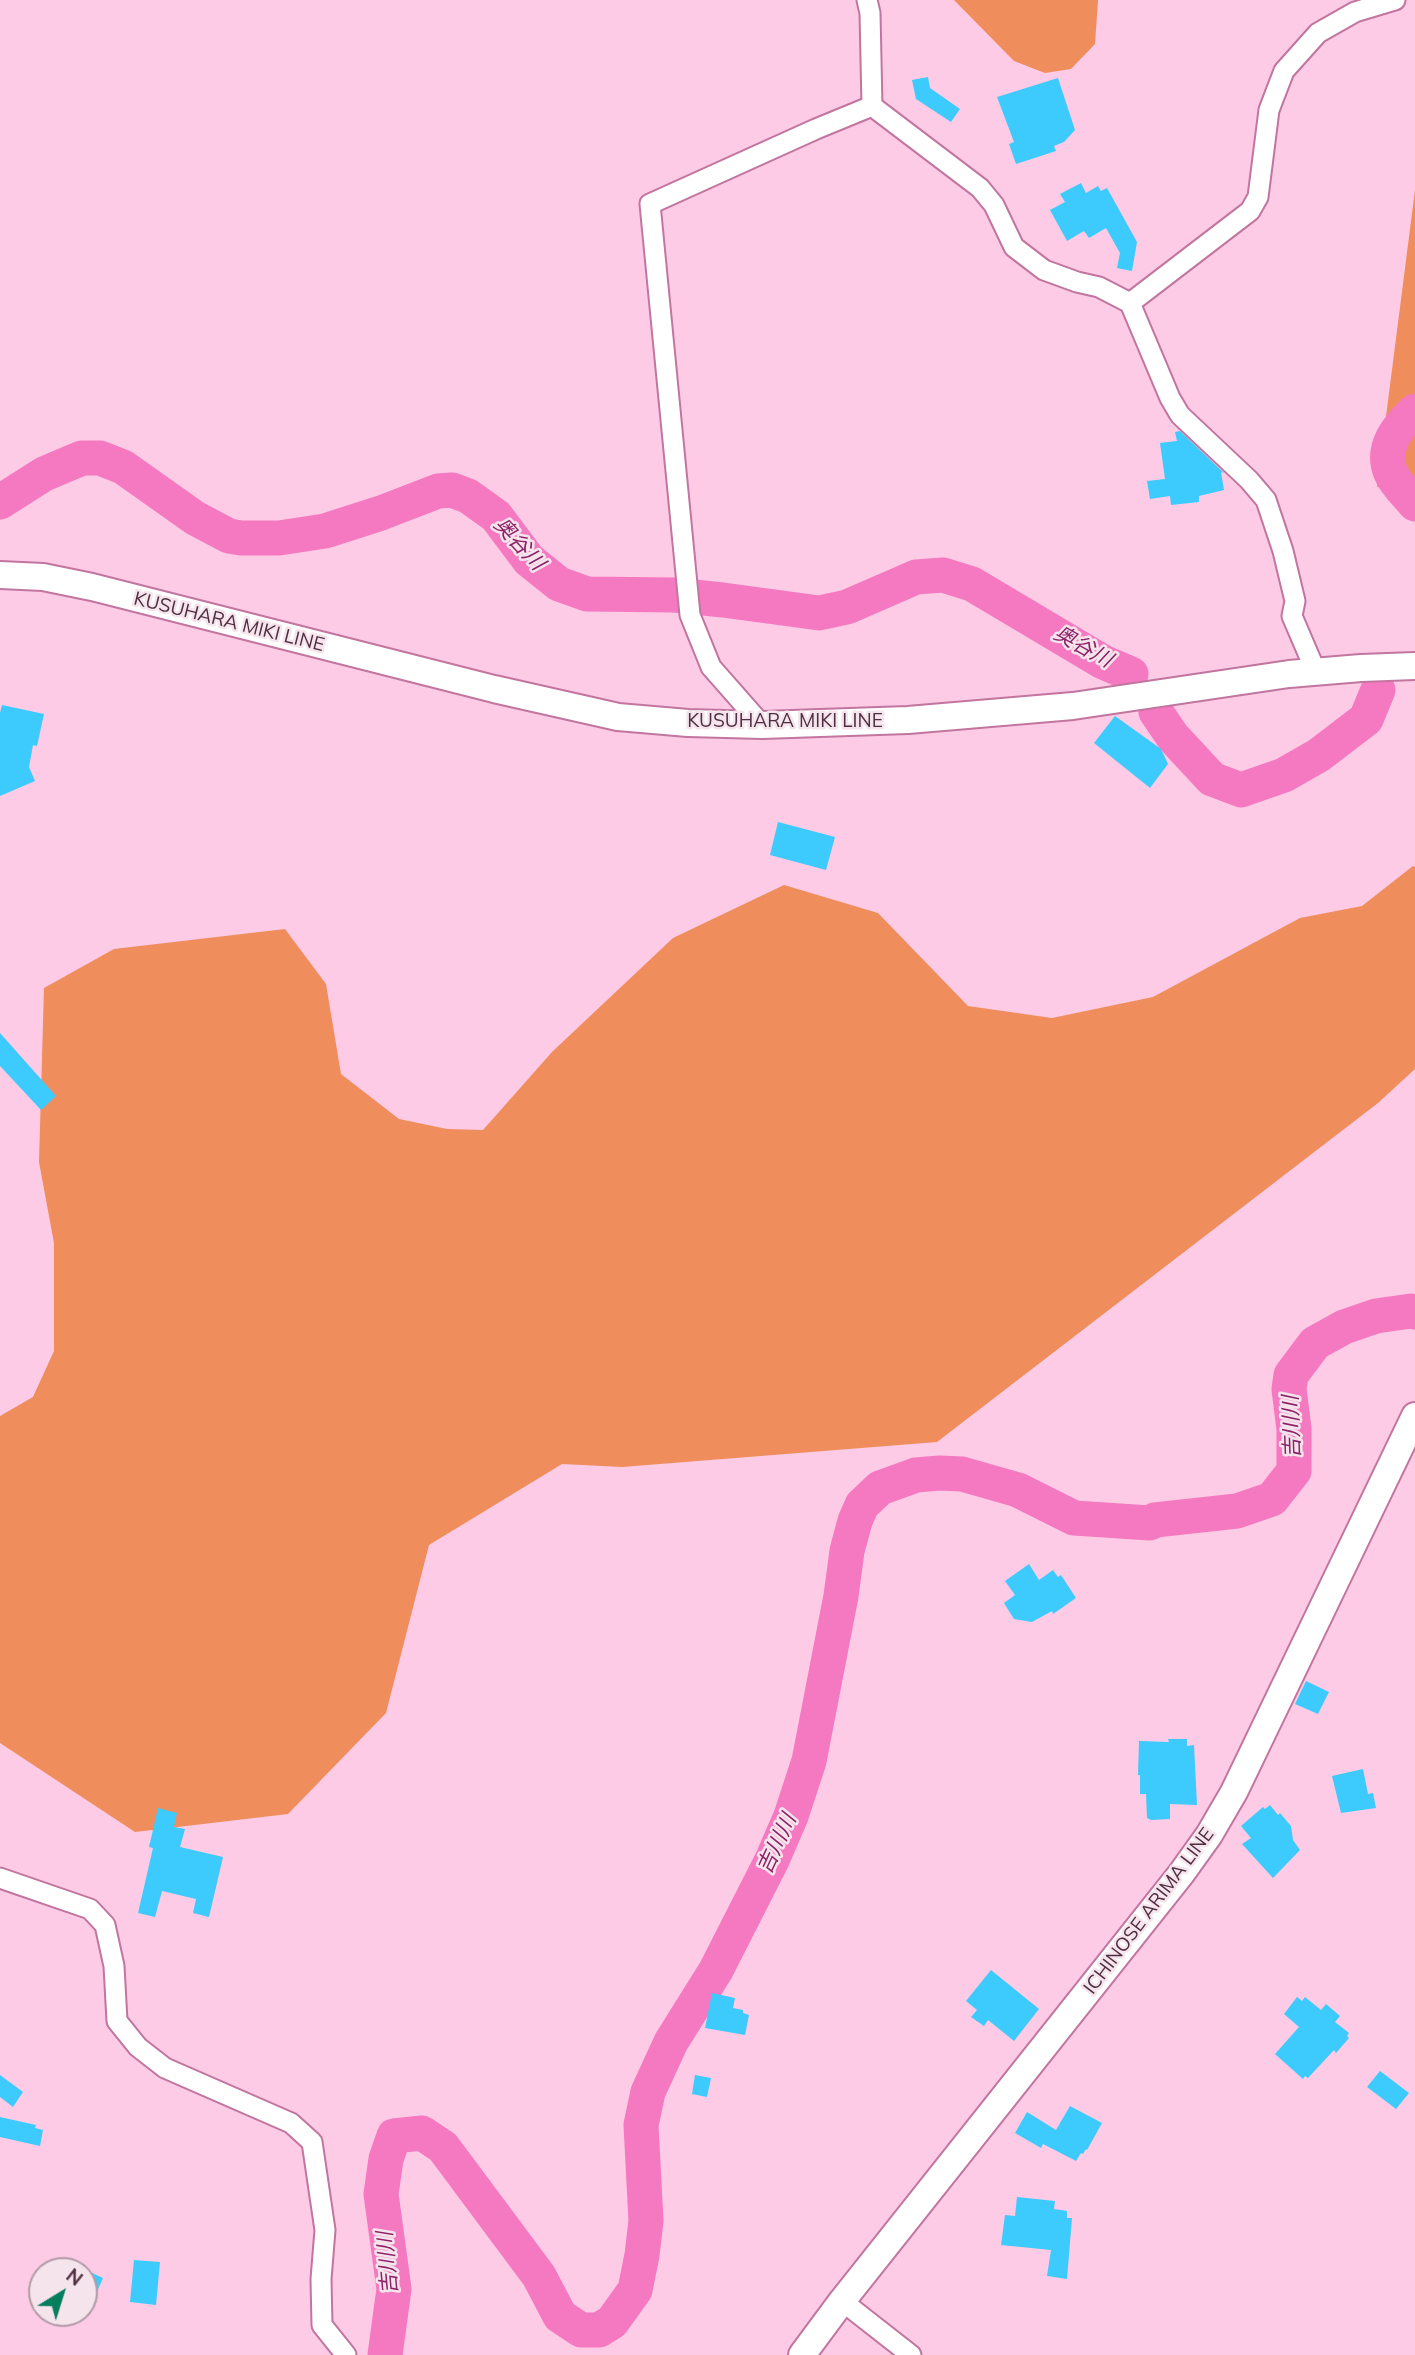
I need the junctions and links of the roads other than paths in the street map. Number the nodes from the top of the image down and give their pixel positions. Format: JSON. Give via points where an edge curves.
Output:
{"nodes":[{"id":1,"x":867,"y":0,"type":"edge"},
{"id":2,"x":1395,"y":0,"type":"edge"},
{"id":3,"x":872,"y":106,"type":"junction"},
{"id":4,"x":1130,"y":303,"type":"junction"},
{"id":5,"x":0,"y":575,"type":"edge"},
{"id":6,"x":1415,"y":666,"type":"edge"},
{"id":7,"x":1315,"y":672,"type":"junction"},
{"id":8,"x":762,"y":725,"type":"junction"},
{"id":9,"x":1415,"y":1416,"type":"edge"},
{"id":10,"x":0,"y":1878,"type":"edge"},
{"id":11,"x":842,"y":2301,"type":"junction"},
{"id":12,"x":346,"y":2355,"type":"edge"},
{"id":13,"x":802,"y":2355,"type":"edge"},
{"id":14,"x":911,"y":2355,"type":"edge"}],
"edges":[{"from":1,"to":3,"type":"street"},
{"from":2,"to":4,"type":"street","via":[[1355,12],[1318,33],[1284,71],[1269,110],[1258,197],[1250,211]]},
{"from":3,"to":4,"type":"street","via":[[980,188],[994,205],[1014,247],[1044,270]]},
{"from":3,"to":8,"type":"street","via":[[650,204],[690,615],[710,667]]},
{"from":4,"to":7,"type":"street","via":[[1180,415],[1266,500],[1295,601],[1292,616]]},
{"from":5,"to":8,"type":"main road","name":"KUSUHARA MIKI LINE","via":[[43,577],[92,587],[618,717]]},
{"from":6,"to":7,"type":"main road","name":"KUSUHARA MIKI LINE"},
{"from":7,"to":8,"type":"main road","name":"KUSUHARA MIKI LINE","via":[[1073,706],[908,720]]},
{"from":9,"to":11,"type":"main road","name":"ICHINOSE ARIMA LINE","via":[[1209,1835]]},
{"from":10,"to":12,"type":"street","via":[[90,1909],[104,1925],[114,1966],[117,2021],[138,2047],[164,2068],[290,2123],[312,2142],[325,2230],[322,2325]]},
{"from":11,"to":13,"type":"main road","name":"ICHINOSE ARIMA LINE"},
{"from":11,"to":14,"type":"street"}]}
